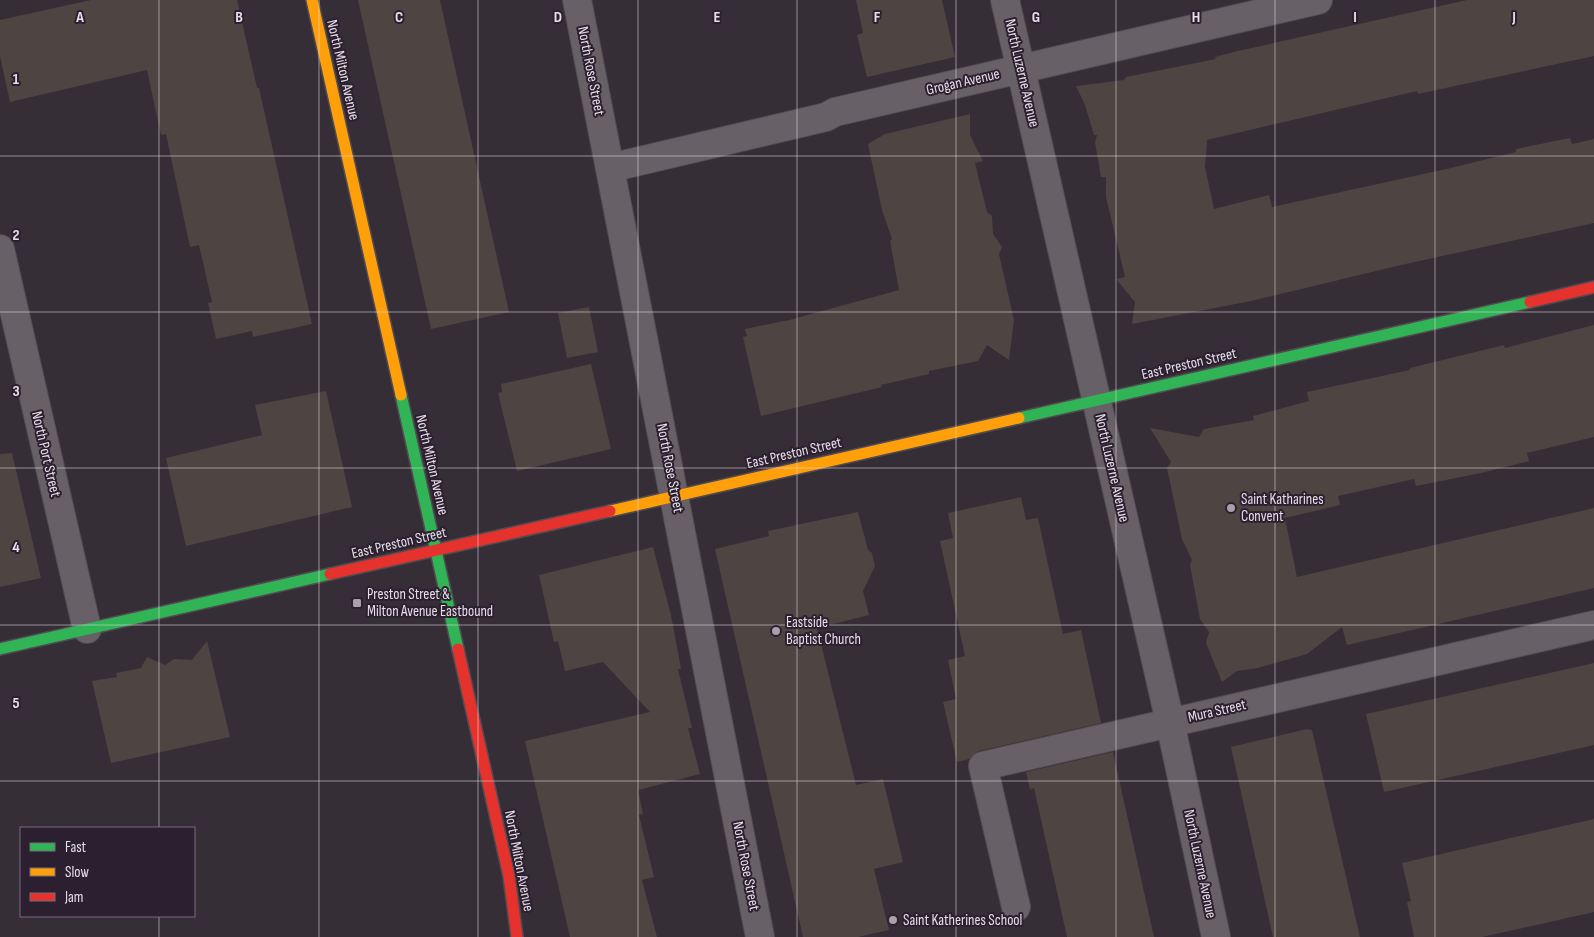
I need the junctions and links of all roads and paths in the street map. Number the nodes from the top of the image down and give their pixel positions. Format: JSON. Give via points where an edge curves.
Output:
{"nodes":[{"id":1,"x":312,"y":0,"type":"edge"},
{"id":2,"x":577,"y":0,"type":"edge"},
{"id":3,"x":1006,"y":0,"type":"edge"},
{"id":4,"x":1318,"y":0,"type":"edge"},
{"id":5,"x":1021,"y":68,"type":"junction"},
{"id":6,"x":610,"y":168,"type":"junction"},
{"id":7,"x":0,"y":249,"type":"edge"},
{"id":8,"x":1594,"y":287,"type":"edge"},
{"id":9,"x":1097,"y":400,"type":"junction"},
{"id":10,"x":675,"y":496,"type":"junction"},
{"id":11,"x":436,"y":550,"type":"junction"},
{"id":12,"x":1594,"y":624,"type":"edge"},
{"id":13,"x":87,"y":629,"type":"junction"},
{"id":14,"x":0,"y":649,"type":"edge"},
{"id":15,"x":1170,"y":722,"type":"junction"},
{"id":16,"x":1016,"y":907,"type":"dead end"},
{"id":17,"x":517,"y":937,"type":"edge"},
{"id":18,"x":760,"y":937,"type":"edge"},
{"id":19,"x":1216,"y":937,"type":"edge"}],
"edges":[{"from":1,"to":11,"type":"street","name":"North Milton Avenue"},
{"from":2,"to":6,"type":"street","name":"North Rose Street"},
{"from":3,"to":5,"type":"street","name":"North Luzerne Avenue"},
{"from":4,"to":5,"type":"street","name":"Grogan Avenue"},
{"from":5,"to":6,"type":"street","name":"Grogan Avenue"},
{"from":5,"to":9,"type":"street","name":"North Luzerne Avenue"},
{"from":6,"to":10,"type":"street","name":"North Rose Street"},
{"from":7,"to":13,"type":"street","name":"North Port Street"},
{"from":8,"to":9,"type":"street","name":"East Preston Street"},
{"from":9,"to":10,"type":"street","name":"East Preston Street"},
{"from":9,"to":15,"type":"street","name":"North Luzerne Avenue"},
{"from":10,"to":11,"type":"street","name":"East Preston Street"},
{"from":10,"to":18,"type":"street","name":"North Rose Street"},
{"from":11,"to":13,"type":"street","name":"East Preston Street"},
{"from":11,"to":17,"type":"street","name":"North Milton Avenue","via":[[509,876]]},
{"from":12,"to":15,"type":"street","name":"Mura Street"},
{"from":13,"to":14,"type":"street","name":"East Preston Street"},
{"from":15,"to":16,"type":"street","name":"Mura Street","via":[[983,766]]},
{"from":15,"to":19,"type":"street","name":"North Luzerne Avenue"}]}
